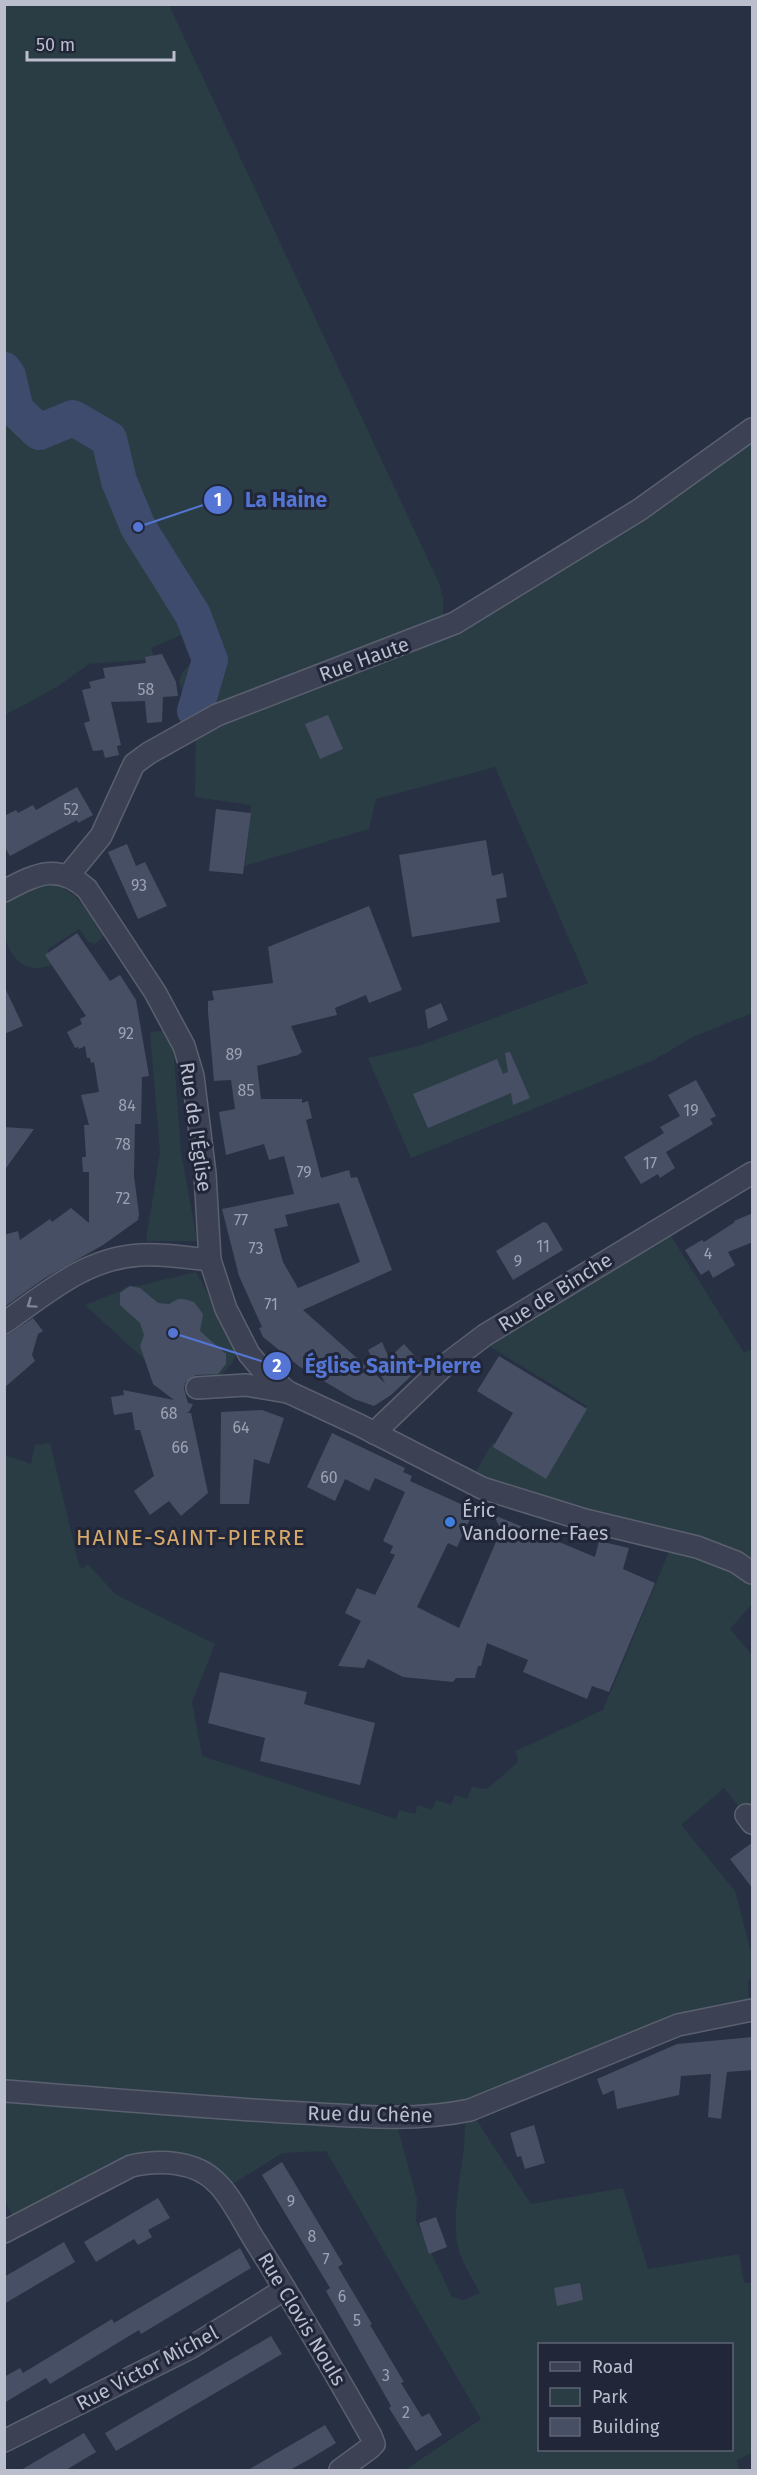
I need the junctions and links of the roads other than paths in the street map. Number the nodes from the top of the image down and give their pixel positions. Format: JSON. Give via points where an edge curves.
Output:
{"nodes":[{"id":1,"x":753,"y":429,"type":"edge"},
{"id":2,"x":68,"y":876,"type":"junction"},
{"id":3,"x":4,"y":891,"type":"edge"},
{"id":4,"x":753,"y":1173,"type":"edge"},
{"id":5,"x":210,"y":1260,"type":"junction"},
{"id":6,"x":4,"y":1323,"type":"edge"},
{"id":7,"x":197,"y":1389,"type":"dead end"},
{"id":8,"x":288,"y":1392,"type":"junction"},
{"id":9,"x":374,"y":1432,"type":"junction"},
{"id":10,"x":753,"y":1572,"type":"edge"},
{"id":11,"x":753,"y":2010,"type":"edge"},
{"id":12,"x":4,"y":2091,"type":"edge"},
{"id":13,"x":4,"y":2232,"type":"edge"},
{"id":14,"x":285,"y":2289,"type":"junction"},
{"id":15,"x":4,"y":2441,"type":"edge"},
{"id":16,"x":340,"y":2470,"type":"edge"}],
"edges":[{"from":1,"to":2,"type":"street","name":"Rue Haute","via":[[639,510],[455,623],[216,716],[149,753],[134,764],[101,836]]},
{"from":2,"to":3,"type":"street","via":[[39,874]]},
{"from":2,"to":5,"type":"street","name":"Rue de l'Église","via":[[87,889],[184,1046],[193,1076],[205,1174]]},
{"from":4,"to":9,"type":"street","name":"Rue de Binche","via":[[485,1335],[435,1374]]},
{"from":5,"to":6,"type":"street","one_way":true,"via":[[142,1254],[93,1264]]},
{"from":5,"to":8,"type":"street","name":"Rue de l'Église","via":[[226,1309],[249,1354]]},
{"from":7,"to":8,"type":"street","name":"Rue de l'Église","via":[[246,1385]]},
{"from":8,"to":9,"type":"street","name":"Rue de l'Église"},
{"from":9,"to":10,"type":"street","name":"Rue de l'Église","via":[[500,1495],[697,1547]]},
{"from":11,"to":12,"type":"street","name":"Rue du Chêne","via":[[678,2025],[470,2110],[446,2115],[327,2114]]},
{"from":13,"to":14,"type":"street","name":"Rue Clovis Nouls","via":[[131,2166],[154,2161],[177,2163],[217,2182]]},
{"from":14,"to":15,"type":"street","name":"Rue Victor Michel","via":[[190,2348]]},
{"from":14,"to":16,"type":"street","name":"Rue Clovis Nouls","via":[[372,2436],[374,2444]]}]}
